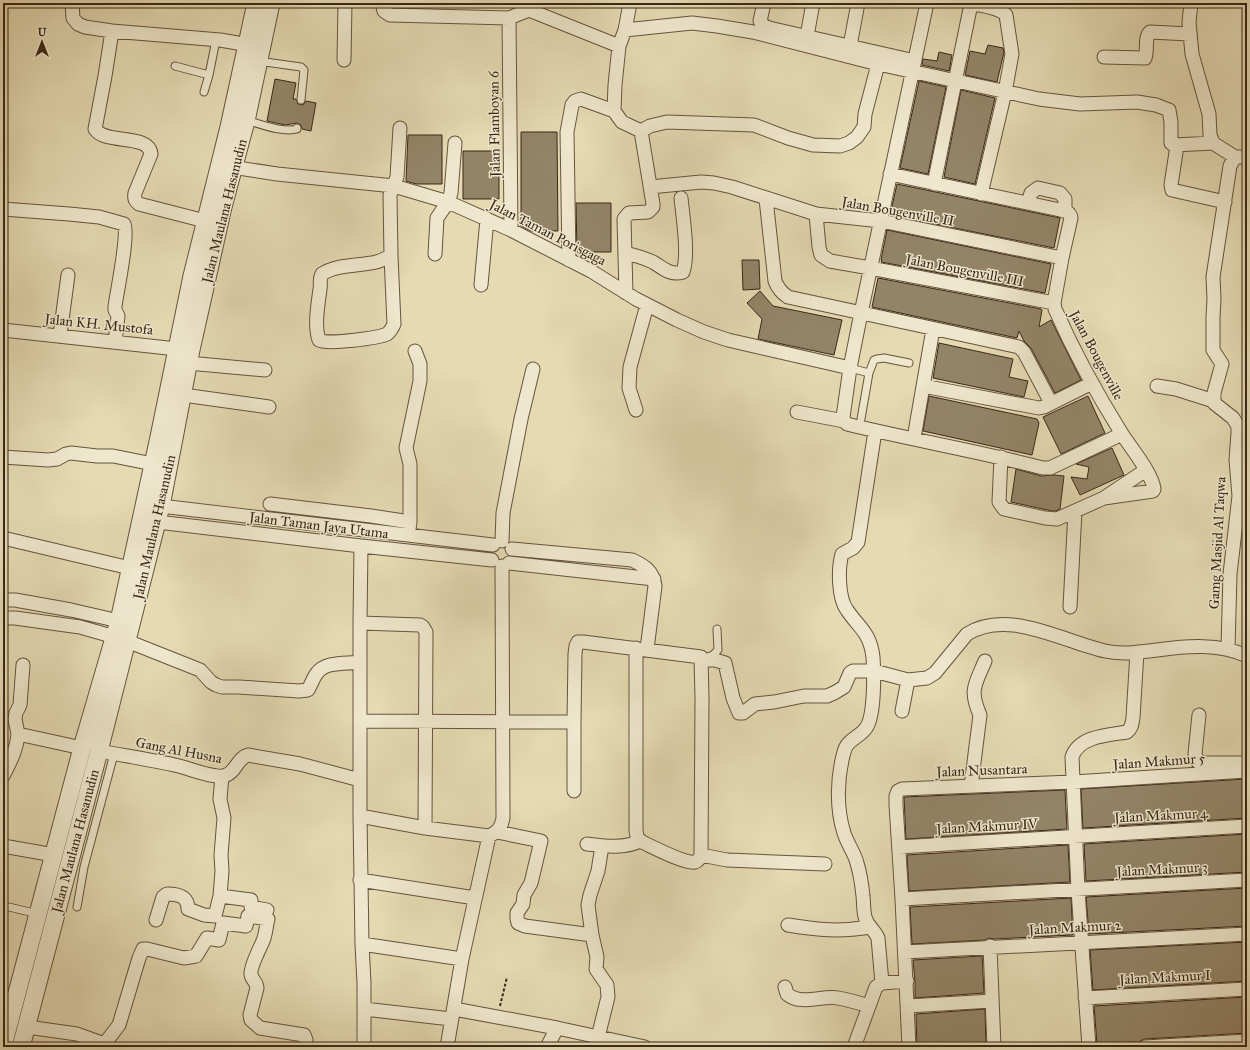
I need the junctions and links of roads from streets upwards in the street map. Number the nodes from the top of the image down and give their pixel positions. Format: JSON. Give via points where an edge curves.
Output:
{"nodes":[{"id":1,"x":72,"y":3,"type":"edge"},
{"id":2,"x":256,"y":3,"type":"edge"},
{"id":3,"x":271,"y":3,"type":"edge"},
{"id":4,"x":346,"y":3,"type":"edge"},
{"id":5,"x":382,"y":3,"type":"edge"},
{"id":6,"x":630,"y":3,"type":"edge"},
{"id":7,"x":764,"y":3,"type":"edge"},
{"id":8,"x":813,"y":3,"type":"edge"},
{"id":9,"x":858,"y":3,"type":"edge"},
{"id":10,"x":927,"y":3,"type":"edge"},
{"id":11,"x":970,"y":3,"type":"edge"},
{"id":12,"x":1191,"y":3,"type":"edge"},
{"id":13,"x":529,"y":7,"type":"edge"},
{"id":14,"x":509,"y":18,"type":"junction"},
{"id":15,"x":625,"y":30,"type":"junction"},
{"id":16,"x":112,"y":31,"type":"junction"},
{"id":17,"x":1190,"y":34,"type":"junction"},
{"id":18,"x":807,"y":36,"type":"junction"},
{"id":19,"x":619,"y":46,"type":"junction"},
{"id":20,"x":850,"y":46,"type":"junction"},
{"id":21,"x":249,"y":51,"type":"junction"},
{"id":22,"x":1104,"y":57,"type":"dead end"},
{"id":23,"x":344,"y":60,"type":"dead end"},
{"id":24,"x":878,"y":64,"type":"junction"},
{"id":25,"x":913,"y":67,"type":"junction"},
{"id":26,"x":955,"y":81,"type":"junction"},
{"id":27,"x":1005,"y":92,"type":"junction"},
{"id":28,"x":614,"y":111,"type":"junction"},
{"id":29,"x":400,"y":128,"type":"dead end"},
{"id":30,"x":641,"y":131,"type":"junction"},
{"id":31,"x":455,"y":143,"type":"dead end"},
{"id":32,"x":1213,"y":143,"type":"junction"},
{"id":33,"x":1177,"y":146,"type":"junction"},
{"id":34,"x":1241,"y":157,"type":"edge"},
{"id":35,"x":226,"y":166,"type":"junction"},
{"id":36,"x":890,"y":174,"type":"junction"},
{"id":37,"x":934,"y":184,"type":"junction"},
{"id":38,"x":394,"y":186,"type":"junction"},
{"id":39,"x":650,"y":187,"type":"junction"},
{"id":40,"x":981,"y":194,"type":"junction"},
{"id":41,"x":681,"y":198,"type":"dead end"},
{"id":42,"x":766,"y":199,"type":"junction"},
{"id":43,"x":448,"y":202,"type":"junction"},
{"id":44,"x":1225,"y":202,"type":"junction"},
{"id":45,"x":3,"y":210,"type":"edge"},
{"id":46,"x":816,"y":214,"type":"junction"},
{"id":47,"x":487,"y":219,"type":"junction"},
{"id":48,"x":205,"y":221,"type":"junction"},
{"id":49,"x":881,"y":222,"type":"junction"},
{"id":50,"x":511,"y":230,"type":"junction"},
{"id":51,"x":625,"y":253,"type":"junction"},
{"id":52,"x":435,"y":254,"type":"dead end"},
{"id":53,"x":391,"y":256,"type":"junction"},
{"id":54,"x":1062,"y":258,"type":"junction"},
{"id":55,"x":569,"y":260,"type":"junction"},
{"id":56,"x":870,"y":268,"type":"junction"},
{"id":57,"x":68,"y":275,"type":"dead end"},
{"id":58,"x":481,"y":285,"type":"dead end"},
{"id":59,"x":626,"y":293,"type":"junction"},
{"id":60,"x":1054,"y":303,"type":"junction"},
{"id":61,"x":647,"y":305,"type":"junction"},
{"id":62,"x":861,"y":313,"type":"junction"},
{"id":63,"x":933,"y":328,"type":"junction"},
{"id":64,"x":3,"y":330,"type":"edge"},
{"id":65,"x":60,"y":335,"type":"junction"},
{"id":66,"x":115,"y":342,"type":"junction"},
{"id":67,"x":181,"y":352,"type":"junction"},
{"id":68,"x":415,"y":352,"type":"dead end"},
{"id":69,"x":850,"y":368,"type":"junction"},
{"id":70,"x":533,"y":369,"type":"dead end"},
{"id":71,"x":265,"y":370,"type":"dead end"},
{"id":72,"x":1092,"y":383,"type":"junction"},
{"id":73,"x":923,"y":386,"type":"junction"},
{"id":74,"x":1157,"y":386,"type":"dead end"},
{"id":75,"x":183,"y":395,"type":"junction"},
{"id":76,"x":1214,"y":401,"type":"junction"},
{"id":77,"x":1051,"y":403,"type":"junction"},
{"id":78,"x":269,"y":407,"type":"dead end"},
{"id":79,"x":636,"y":410,"type":"dead end"},
{"id":80,"x":798,"y":412,"type":"dead end"},
{"id":81,"x":844,"y":422,"type":"junction"},
{"id":82,"x":875,"y":431,"type":"junction"},
{"id":83,"x":1122,"y":434,"type":"junction"},
{"id":84,"x":914,"y":438,"type":"junction"},
{"id":85,"x":3,"y":457,"type":"edge"},
{"id":86,"x":1001,"y":457,"type":"junction"},
{"id":87,"x":146,"y":462,"type":"junction"},
{"id":88,"x":1146,"y":470,"type":"junction"},
{"id":89,"x":1104,"y":498,"type":"junction"},
{"id":90,"x":270,"y":504,"type":"dead end"},
{"id":91,"x":290,"y":507,"type":"junction"},
{"id":92,"x":1075,"y":511,"type":"junction"},
{"id":93,"x":151,"y":513,"type":"junction"},
{"id":94,"x":371,"y":516,"type":"junction"},
{"id":95,"x":288,"y":520,"type":"junction"},
{"id":96,"x":409,"y":528,"type":"junction"},
{"id":97,"x":369,"y":530,"type":"junction"},
{"id":98,"x":3,"y":538,"type":"edge"},
{"id":99,"x":502,"y":545,"type":"junction"},
{"id":100,"x":361,"y":546,"type":"junction"},
{"id":101,"x":501,"y":563,"type":"junction"},
{"id":102,"x":122,"y":566,"type":"junction"},
{"id":103,"x":654,"y":578,"type":"junction"},
{"id":104,"x":3,"y":600,"type":"edge"},
{"id":105,"x":1070,"y":607,"type":"dead end"},
{"id":106,"x":90,"y":614,"type":"junction"},
{"id":107,"x":3,"y":618,"type":"edge"},
{"id":108,"x":360,"y":623,"type":"junction"},
{"id":109,"x":85,"y":629,"type":"junction"},
{"id":110,"x":117,"y":631,"type":"junction"},
{"id":111,"x":1228,"y":648,"type":"junction"},
{"id":112,"x":642,"y":649,"type":"junction"},
{"id":113,"x":1137,"y":652,"type":"junction"},
{"id":114,"x":1247,"y":656,"type":"edge"},
{"id":115,"x":701,"y":659,"type":"junction"},
{"id":116,"x":985,"y":661,"type":"dead end"},
{"id":117,"x":360,"y":662,"type":"junction"},
{"id":118,"x":23,"y":666,"type":"dead end"},
{"id":119,"x":874,"y":671,"type":"junction"},
{"id":120,"x":908,"y":680,"type":"junction"},
{"id":121,"x":902,"y":711,"type":"dead end"},
{"id":122,"x":1198,"y":715,"type":"dead end"},
{"id":123,"x":360,"y":722,"type":"junction"},
{"id":124,"x":425,"y":722,"type":"junction"},
{"id":125,"x":502,"y":722,"type":"junction"},
{"id":126,"x":574,"y":722,"type":"junction"},
{"id":127,"x":18,"y":734,"type":"junction"},
{"id":128,"x":82,"y":748,"type":"junction"},
{"id":129,"x":106,"y":753,"type":"junction"},
{"id":130,"x":1247,"y":763,"type":"edge"},
{"id":131,"x":1247,"y":771,"type":"edge"},
{"id":132,"x":3,"y":776,"type":"edge"},
{"id":133,"x":222,"y":776,"type":"junction"},
{"id":134,"x":360,"y":780,"type":"junction"},
{"id":135,"x":1073,"y":782,"type":"junction"},
{"id":136,"x":972,"y":786,"type":"junction"},
{"id":137,"x":574,"y":791,"type":"dead end"},
{"id":138,"x":360,"y":816,"type":"junction"},
{"id":139,"x":1247,"y":826,"type":"edge"},
{"id":140,"x":425,"y":828,"type":"junction"},
{"id":141,"x":493,"y":834,"type":"junction"},
{"id":142,"x":1076,"y":836,"type":"junction"},
{"id":143,"x":640,"y":841,"type":"junction"},
{"id":144,"x":587,"y":844,"type":"dead end"},
{"id":145,"x":3,"y":846,"type":"edge"},
{"id":146,"x":602,"y":846,"type":"junction"},
{"id":147,"x":899,"y":847,"type":"junction"},
{"id":148,"x":52,"y":855,"type":"junction"},
{"id":149,"x":702,"y":855,"type":"junction"},
{"id":150,"x":824,"y":864,"type":"dead end"},
{"id":151,"x":360,"y":880,"type":"junction"},
{"id":152,"x":1247,"y":880,"type":"edge"},
{"id":153,"x":1078,"y":890,"type":"junction"},
{"id":154,"x":220,"y":896,"type":"junction"},
{"id":155,"x":475,"y":898,"type":"junction"},
{"id":156,"x":902,"y":899,"type":"junction"},
{"id":157,"x":268,"y":919,"type":"junction"},
{"id":158,"x":156,"y":920,"type":"dead end"},
{"id":159,"x":788,"y":925,"type":"dead end"},
{"id":160,"x":870,"y":927,"type":"junction"},
{"id":161,"x":1247,"y":934,"type":"edge"},
{"id":162,"x":592,"y":935,"type":"junction"},
{"id":163,"x":1082,"y":942,"type":"junction"},
{"id":164,"x":362,"y":944,"type":"junction"},
{"id":165,"x":990,"y":946,"type":"junction"},
{"id":166,"x":905,"y":952,"type":"junction"},
{"id":167,"x":462,"y":959,"type":"junction"},
{"id":168,"x":907,"y":981,"type":"junction"},
{"id":169,"x":882,"y":983,"type":"junction"},
{"id":170,"x":785,"y":987,"type":"dead end"},
{"id":171,"x":1247,"y":989,"type":"edge"},
{"id":172,"x":9,"y":997,"type":"edge"},
{"id":173,"x":1085,"y":998,"type":"junction"},
{"id":174,"x":992,"y":1001,"type":"junction"},
{"id":175,"x":869,"y":1006,"type":"junction"},
{"id":176,"x":908,"y":1006,"type":"junction"},
{"id":177,"x":364,"y":1009,"type":"junction"},
{"id":178,"x":452,"y":1014,"type":"junction"},
{"id":179,"x":27,"y":1027,"type":"junction"},
{"id":180,"x":557,"y":1028,"type":"junction"},
{"id":181,"x":4,"y":1036,"type":"edge"},
{"id":182,"x":598,"y":1037,"type":"junction"},
{"id":183,"x":1247,"y":1041,"type":"edge"},
{"id":184,"x":106,"y":1046,"type":"edge"},
{"id":185,"x":637,"y":1046,"type":"edge"},
{"id":186,"x":21,"y":1047,"type":"edge"},
{"id":187,"x":306,"y":1047,"type":"edge"},
{"id":188,"x":364,"y":1047,"type":"edge"},
{"id":189,"x":447,"y":1047,"type":"edge"},
{"id":190,"x":547,"y":1047,"type":"edge"},
{"id":191,"x":854,"y":1047,"type":"edge"},
{"id":192,"x":909,"y":1047,"type":"edge"},
{"id":193,"x":994,"y":1047,"type":"edge"},
{"id":194,"x":1089,"y":1047,"type":"edge"},
{"id":195,"x":1145,"y":1047,"type":"edge"}],
"edges":[{"from":1,"to":16,"type":"street","via":[[73,18],[78,24]]},
{"from":2,"to":21,"type":"street","name":"Jalan Maulana Hasanudin"},
{"from":3,"to":21,"type":"street","name":"Jalan Maulana Hasanudin"},
{"from":4,"to":23,"type":"street"},
{"from":5,"to":14,"type":"street","via":[[384,11],[390,14]]},
{"from":6,"to":15,"type":"street"},
{"from":7,"to":18,"type":"street","via":[[760,17],[763,25]]},
{"from":8,"to":18,"type":"street"},
{"from":9,"to":20,"type":"street"},
{"from":10,"to":25,"type":"street"},
{"from":11,"to":26,"type":"street"},
{"from":11,"to":27,"type":"street","via":[[998,10],[1006,15],[1012,54]]},
{"from":12,"to":17,"type":"street"},
{"from":13,"to":14,"type":"street"},
{"from":13,"to":19,"type":"street"},
{"from":14,"to":50,"type":"street","name":"Jalan Flamboyan 6"},
{"from":15,"to":19,"type":"street"},
{"from":15,"to":24,"type":"street","via":[[692,23],[717,26],[753,32]]},
{"from":16,"to":21,"type":"street","via":[[218,40]]},
{"from":16,"to":48,"type":"street","via":[[95,128],[108,137],[134,141],[151,149],[134,196],[139,204]]},
{"from":17,"to":22,"type":"street","via":[[1150,32],[1145,58]]},
{"from":17,"to":32,"type":"street","via":[[1192,54],[1209,114]]},
{"from":18,"to":20,"type":"street"},
{"from":19,"to":28,"type":"street"},
{"from":20,"to":25,"type":"street"},
{"from":21,"to":35,"type":"street","name":"Jalan Maulana Hasanudin","via":[[239,119]]},
{"from":24,"to":25,"type":"street"},
{"from":24,"to":30,"type":"street","via":[[864,127],[857,137],[840,146],[813,145],[749,124],[667,122]]},
{"from":25,"to":26,"type":"street"},
{"from":25,"to":36,"type":"street"},
{"from":26,"to":27,"type":"street"},
{"from":26,"to":37,"type":"street"},
{"from":27,"to":33,"type":"street","via":[[1057,102],[1137,102],[1163,107],[1169,110],[1171,143]]},
{"from":27,"to":40,"type":"street"},
{"from":28,"to":30,"type":"street","via":[[622,122]]},
{"from":28,"to":55,"type":"street","via":[[581,99],[572,105],[567,132]]},
{"from":29,"to":38,"type":"street","via":[[397,177]]},
{"from":30,"to":39,"type":"street"},
{"from":31,"to":43,"type":"street","via":[[452,193]]},
{"from":32,"to":33,"type":"street"},
{"from":32,"to":34,"type":"street"},
{"from":33,"to":44,"type":"street","via":[[1172,190]]},
{"from":34,"to":44,"type":"street","via":[[1230,166]]},
{"from":35,"to":38,"type":"street","name":"Jalan Taman Porisgaga"},
{"from":35,"to":48,"type":"street","name":"Jalan Maulana Hasanudin"},
{"from":35,"to":67,"type":"street","name":"Jalan Maulana Hasanudin"},
{"from":36,"to":37,"type":"street","name":"Jalan Bougenville"},
{"from":36,"to":49,"type":"street"},
{"from":37,"to":40,"type":"street","name":"Jalan Bougenville"},
{"from":38,"to":43,"type":"street","name":"Jalan Taman Porisgaga"},
{"from":38,"to":53,"type":"street","via":[[390,195]]},
{"from":39,"to":42,"type":"street","name":"Jalan Bougenville II","via":[[701,182],[732,187]]},
{"from":39,"to":51,"type":"street","via":[[653,204],[651,210],[629,213],[624,219]]},
{"from":40,"to":54,"type":"street","name":"Jalan Bougenville","via":[[1070,214]]},
{"from":41,"to":51,"type":"street","via":[[685,238],[683,272],[671,273],[653,262]]},
{"from":42,"to":46,"type":"street","name":"Jalan Bougenville II"},
{"from":42,"to":62,"type":"street","via":[[778,289],[788,297]]},
{"from":43,"to":47,"type":"street","name":"Jalan Taman Porisgaga"},
{"from":43,"to":52,"type":"street","via":[[437,218]]},
{"from":44,"to":76,"type":"street","via":[[1213,277],[1213,350],[1222,364]]},
{"from":45,"to":66,"type":"street","via":[[99,217],[124,224],[126,229],[123,259],[115,306],[118,316]]},
{"from":46,"to":49,"type":"street","name":"Jalan Bougenville II"},
{"from":46,"to":56,"type":"street","name":"Jalan Bougenville III","via":[[821,255],[830,261]]},
{"from":47,"to":50,"type":"street","name":"Jalan Taman Porisgaga"},
{"from":47,"to":58,"type":"street"},
{"from":48,"to":67,"type":"street","name":"Jalan Maulana Hasanudin"},
{"from":49,"to":54,"type":"street","name":"Jalan Bougenville II"},
{"from":49,"to":56,"type":"street"},
{"from":50,"to":55,"type":"street","name":"Jalan Taman Porisgaga"},
{"from":51,"to":59,"type":"street"},
{"from":53,"to":53,"type":"street","via":[[394,324],[391,330],[378,336],[335,342],[320,340],[317,309],[322,274],[336,268],[376,262]]},
{"from":54,"to":60,"type":"street","name":"Jalan Bougenville"},
{"from":55,"to":59,"type":"street","name":"Jalan Taman Porisgaga"},
{"from":56,"to":60,"type":"street","name":"Jalan Bougenville III"},
{"from":56,"to":62,"type":"street"},
{"from":57,"to":65,"type":"street"},
{"from":59,"to":61,"type":"street","name":"Jalan Taman Porisgaga"},
{"from":60,"to":72,"type":"street","name":"Jalan Bougenville","via":[[1057,314]]},
{"from":61,"to":69,"type":"street","name":"Jalan Taman Porisgaga","via":[[728,340]]},
{"from":61,"to":79,"type":"street","via":[[630,367],[629,388]]},
{"from":62,"to":63,"type":"street"},
{"from":62,"to":69,"type":"street"},
{"from":63,"to":73,"type":"street"},
{"from":63,"to":77,"type":"street","via":[[1019,347]]},
{"from":64,"to":65,"type":"street","name":"Jalan KH. Mustofa"},
{"from":65,"to":66,"type":"street","name":"Jalan KH. Mustofa"},
{"from":66,"to":67,"type":"street","name":"Jalan KH. Mustofa"},
{"from":67,"to":71,"type":"street","name":"Jalan KH. Mustofa"},
{"from":67,"to":75,"type":"street","name":"Jalan Maulana Hasanudin"},
{"from":67,"to":87,"type":"street","name":"Jalan Maulana Hasanudin"},
{"from":68,"to":96,"type":"street","via":[[420,364],[420,381],[406,448],[410,464]]},
{"from":69,"to":81,"type":"street"},
{"from":70,"to":99,"type":"street","via":[[503,513]]},
{"from":72,"to":77,"type":"street"},
{"from":72,"to":83,"type":"street","name":"Jalan Bougenville"},
{"from":73,"to":77,"type":"street","via":[[1039,408]]},
{"from":73,"to":84,"type":"street"},
{"from":74,"to":76,"type":"street"},
{"from":75,"to":78,"type":"street"},
{"from":75,"to":93,"type":"street","name":"Jalan Maulana Hasanudin"},
{"from":76,"to":111,"type":"street","name":"Gamg Masjid Al Taqwa","via":[[1238,426],[1236,460],[1240,472],[1239,496],[1230,574]]},
{"from":80,"to":81,"type":"street"},
{"from":81,"to":82,"type":"street"},
{"from":82,"to":84,"type":"street"},
{"from":82,"to":119,"type":"street","via":[[858,542],[842,554],[840,562],[842,599],[846,610],[866,633],[872,646]]},
{"from":83,"to":86,"type":"street","via":[[1050,468]]},
{"from":83,"to":88,"type":"street","name":"Jalan Bougenville"},
{"from":84,"to":86,"type":"street"},
{"from":85,"to":87,"type":"street","via":[[48,460],[71,453],[113,456]]},
{"from":86,"to":92,"type":"street","via":[[999,502],[1004,509],[1052,519]]},
{"from":87,"to":93,"type":"street","name":"Jalan Maulana Hasanudin"},
{"from":88,"to":89,"type":"street"},
{"from":88,"to":89,"type":"street","name":"Jalan Bougenville","via":[[1153,482],[1153,491]]},
{"from":89,"to":92,"type":"street"},
{"from":90,"to":91,"type":"street"},
{"from":91,"to":94,"type":"street"},
{"from":91,"to":95,"type":"street"},
{"from":92,"to":105,"type":"street"},
{"from":93,"to":95,"type":"street","name":"Jalan Taman Jaya Utama"},
{"from":93,"to":100,"type":"street","name":"Jalan Taman Jaya Utama"},
{"from":93,"to":102,"type":"street","name":"Jalan Maulana Hasanudin"},
{"from":93,"to":110,"type":"street","name":"Jalan Maulana Hasanudin"},
{"from":94,"to":96,"type":"street"},
{"from":94,"to":97,"type":"street"},
{"from":95,"to":97,"type":"street","name":"Jalan Taman Jaya Utama"},
{"from":96,"to":97,"type":"street","name":"Jalan Taman Jaya Utama"},
{"from":96,"to":99,"type":"street","name":"Jalan Taman Jaya Utama"},
{"from":98,"to":102,"type":"street"},
{"from":99,"to":101,"type":"street","via":[[491,552]]},
{"from":99,"to":101,"type":"street","via":[[512,559]]},
{"from":99,"to":103,"type":"street","name":"Jalan Taman Jaya Utama","via":[[632,560],[644,567]]},
{"from":100,"to":101,"type":"street","name":"Jalan Taman Jaya Utama"},
{"from":100,"to":108,"type":"street"},
{"from":101,"to":103,"type":"street","name":"Jalan Taman Jaya Utama"},
{"from":101,"to":125,"type":"street"},
{"from":102,"to":110,"type":"street","name":"Jalan Maulana Hasanudin"},
{"from":103,"to":112,"type":"street","via":[[655,586]]},
{"from":104,"to":106,"type":"street"},
{"from":106,"to":109,"type":"street"},
{"from":106,"to":110,"type":"street"},
{"from":107,"to":109,"type":"street"},
{"from":108,"to":117,"type":"street"},
{"from":108,"to":124,"type":"street","via":[[424,627]]},
{"from":109,"to":110,"type":"street"},
{"from":110,"to":117,"type":"street","via":[[200,670],[211,682],[222,687],[308,690],[324,666]]},
{"from":110,"to":128,"type":"street","name":"Jalan Maulana Hasanudin"},
{"from":110,"to":129,"type":"street","name":"Jalan Maulana Hasanudin"},
{"from":111,"to":113,"type":"street","via":[[1196,647]]},
{"from":111,"to":114,"type":"street"},
{"from":112,"to":115,"type":"street"},
{"from":112,"to":126,"type":"street","via":[[578,642]]},
{"from":112,"to":143,"type":"street","via":[[636,830]]},
{"from":113,"to":120,"type":"street","via":[[1106,651],[1035,629],[996,625],[967,634],[932,676]]},
{"from":113,"to":135,"type":"street","via":[[1132,725],[1127,732],[1091,739],[1078,746],[1072,757]]},
{"from":115,"to":119,"type":"street","via":[[725,663],[739,713],[755,704],[804,696],[827,696],[844,687],[850,673]]},
{"from":115,"to":149,"type":"street"},
{"from":116,"to":136,"type":"street","via":[[974,688],[980,716]]},
{"from":117,"to":123,"type":"street"},
{"from":118,"to":127,"type":"street","via":[[20,705],[15,719]]},
{"from":119,"to":120,"type":"street"},
{"from":119,"to":160,"type":"street","via":[[874,690],[868,725],[847,744],[844,751],[839,808],[844,832],[857,862],[865,916]]},
{"from":120,"to":121,"type":"street"},
{"from":122,"to":130,"type":"street","via":[[1195,754],[1198,762]]},
{"from":123,"to":124,"type":"street"},
{"from":123,"to":134,"type":"street"},
{"from":124,"to":125,"type":"street"},
{"from":124,"to":140,"type":"street"},
{"from":125,"to":126,"type":"street"},
{"from":125,"to":141,"type":"street","via":[[503,818],[501,827]]},
{"from":126,"to":137,"type":"street"},
{"from":127,"to":128,"type":"street"},
{"from":127,"to":132,"type":"street","via":[[18,744]]},
{"from":128,"to":129,"type":"street"},
{"from":128,"to":148,"type":"street","name":"Jalan Maulana Hasanudin"},
{"from":129,"to":133,"type":"street","name":"Gang Al Husna"},
{"from":129,"to":179,"type":"street","name":"Jalan Maulana Hasanudin","via":[[77,865]]},
{"from":131,"to":135,"type":"street","name":"Jalan Makmur 5"},
{"from":133,"to":134,"type":"street","name":"Gang Al Husna","via":[[232,772],[242,757],[248,755],[300,764]]},
{"from":133,"to":154,"type":"street","via":[[220,799],[224,818]]},
{"from":134,"to":138,"type":"street"},
{"from":135,"to":136,"type":"street","name":"Jalan Nusantara"},
{"from":135,"to":142,"type":"street"},
{"from":136,"to":147,"type":"street","name":"Jalan Nusantara","via":[[898,791],[896,796]]},
{"from":138,"to":140,"type":"street"},
{"from":138,"to":151,"type":"street"},
{"from":139,"to":142,"type":"street","name":"Jalan Makmur 4"},
{"from":140,"to":141,"type":"street"},
{"from":141,"to":155,"type":"street"},
{"from":141,"to":162,"type":"street","via":[[541,841],[531,883],[517,912],[518,923]]},
{"from":142,"to":147,"type":"street","name":"Jalan Makmur IV"},
{"from":142,"to":153,"type":"street"},
{"from":143,"to":146,"type":"street","via":[[634,844]]},
{"from":143,"to":149,"type":"street","via":[[684,860],[695,862]]},
{"from":144,"to":146,"type":"street"},
{"from":145,"to":148,"type":"street"},
{"from":146,"to":162,"type":"street","via":[[588,905]]},
{"from":147,"to":156,"type":"street"},
{"from":148,"to":172,"type":"street","name":"Jalan Maulana Hasanudin","via":[[38,914]]},
{"from":149,"to":150,"type":"street","via":[[727,860]]},
{"from":151,"to":155,"type":"street"},
{"from":151,"to":164,"type":"street"},
{"from":152,"to":153,"type":"street","name":"Jalan Makmur 3"},
{"from":153,"to":156,"type":"street"},
{"from":153,"to":163,"type":"street"},
{"from":154,"to":157,"type":"street","via":[[251,900],[251,908],[270,910]]},
{"from":154,"to":158,"type":"street","via":[[214,916],[188,909],[188,903],[184,898],[167,894],[163,897]]},
{"from":155,"to":167,"type":"street"},
{"from":156,"to":166,"type":"street"},
{"from":157,"to":184,"type":"street","via":[[248,916],[246,926],[223,923],[219,940],[207,938],[196,956],[190,958],[143,950],[118,1025]]},
{"from":157,"to":187,"type":"street","via":[[263,941],[251,971],[256,984],[251,1020],[260,1028],[304,1035]]},
{"from":159,"to":160,"type":"street","via":[[844,931]]},
{"from":160,"to":169,"type":"street","via":[[878,938]]},
{"from":161,"to":163,"type":"street","name":"Jalan Makmur 2"},
{"from":162,"to":182,"type":"street","via":[[597,957],[596,969],[607,984],[608,997]]},
{"from":163,"to":165,"type":"street","name":"Jalan Makmur 2"},
{"from":163,"to":173,"type":"street"},
{"from":164,"to":167,"type":"street"},
{"from":164,"to":177,"type":"street"},
{"from":165,"to":166,"type":"street","name":"Jalan Makmur 2"},
{"from":165,"to":174,"type":"street"},
{"from":166,"to":168,"type":"street"},
{"from":167,"to":178,"type":"street"},
{"from":168,"to":169,"type":"street"},
{"from":168,"to":176,"type":"street"},
{"from":169,"to":175,"type":"street","via":[[876,987]]},
{"from":170,"to":175,"type":"street","via":[[787,994],[794,998],[837,998]]},
{"from":171,"to":173,"type":"street","name":"Jalan Makmur I"},
{"from":172,"to":181,"type":"street","name":"Jalan Maulana Hasanudin"},
{"from":173,"to":194,"type":"street"},
{"from":174,"to":176,"type":"street"},
{"from":174,"to":193,"type":"street"},
{"from":175,"to":191,"type":"street"},
{"from":176,"to":192,"type":"street"},
{"from":177,"to":178,"type":"street"},
{"from":177,"to":188,"type":"street"},
{"from":178,"to":180,"type":"street","via":[[498,1017]]},
{"from":178,"to":189,"type":"street"},
{"from":179,"to":184,"type":"street","via":[[76,1034]]},
{"from":179,"to":186,"type":"street","name":"Jalan Maulana Hasanudin"},
{"from":180,"to":182,"type":"street"},
{"from":180,"to":190,"type":"street"},
{"from":182,"to":185,"type":"street"},
{"from":183,"to":195,"type":"street"}]}
